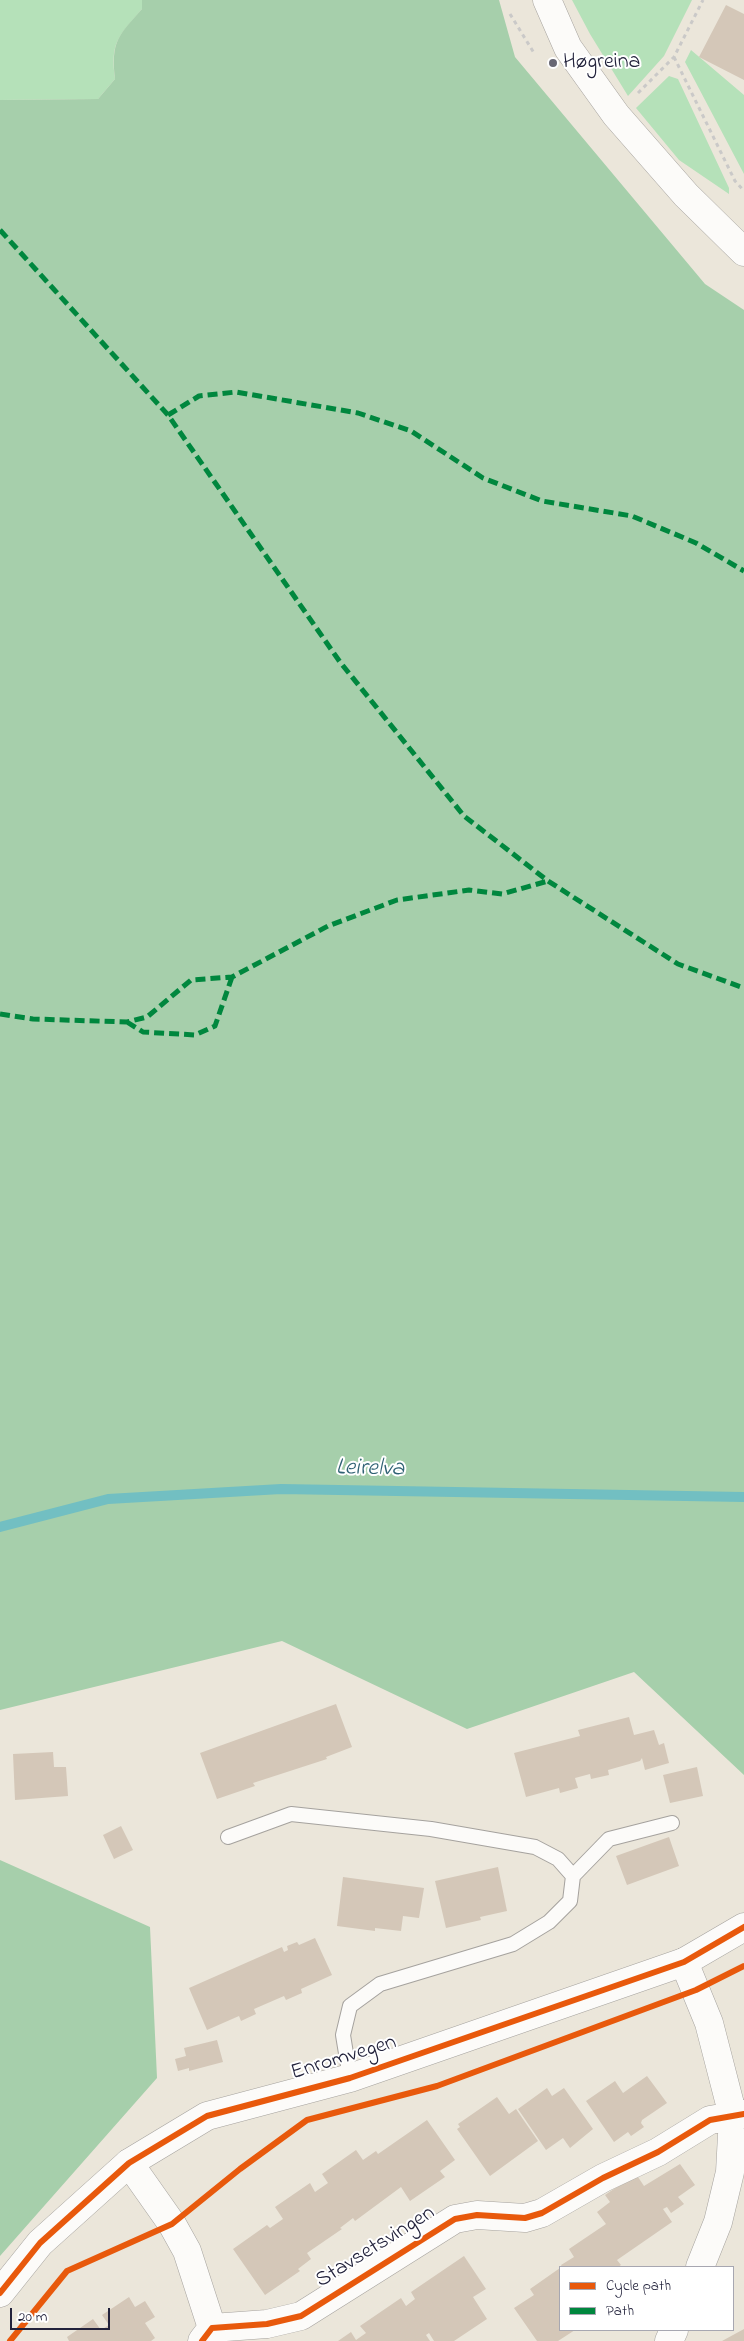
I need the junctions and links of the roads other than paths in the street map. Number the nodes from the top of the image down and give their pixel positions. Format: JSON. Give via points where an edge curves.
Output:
{"nodes":[{"id":1,"x":547,"y":0,"type":"edge"},
{"id":2,"x":744,"y":252,"type":"edge"},
{"id":3,"x":672,"y":1823,"type":"dead end"},
{"id":4,"x":228,"y":1837,"type":"dead end"},
{"id":5,"x":573,"y":1876,"type":"junction"},
{"id":6,"x":744,"y":1927,"type":"edge"},
{"id":7,"x":684,"y":1962,"type":"junction"},
{"id":8,"x":350,"y":2078,"type":"junction"},
{"id":9,"x":738,"y":2115,"type":"edge"},
{"id":10,"x":129,"y":2163,"type":"junction"},
{"id":11,"x":700,"y":2266,"type":"edge"},
{"id":12,"x":0,"y":2293,"type":"edge"},
{"id":13,"x":208,"y":2337,"type":"edge"}],
"edges":[{"from":1,"to":2,"type":"street","via":[[568,48],[616,115],[686,195]]},
{"from":3,"to":5,"type":"lane","via":[[609,1840]]},
{"from":4,"to":5,"type":"lane","via":[[291,1814],[412,1827],[535,1847],[558,1860]]},
{"from":5,"to":8,"type":"lane","name":"Enromvegen","via":[[570,1901],[549,1922],[513,1944],[380,1984],[350,2006],[343,2035]]},
{"from":6,"to":7,"type":"street","name":"Enromvegen"},
{"from":7,"to":8,"type":"street","name":"Enromvegen"},
{"from":7,"to":9,"type":"street","via":[[709,2023]]},
{"from":8,"to":10,"type":"street","name":"Enromvegen","via":[[207,2116]]},
{"from":9,"to":11,"type":"street","via":[[730,2172],[718,2222]]},
{"from":9,"to":13,"type":"street","name":"Stavsetsvingen","via":[[710,2120],[658,2152],[542,2212],[525,2218],[477,2215],[455,2219],[301,2316]]},
{"from":10,"to":12,"type":"street","name":"Enromvegen","via":[[40,2243]]},
{"from":10,"to":13,"type":"street","name":"Stavsetsvingen","via":[[187,2251]]}]}
